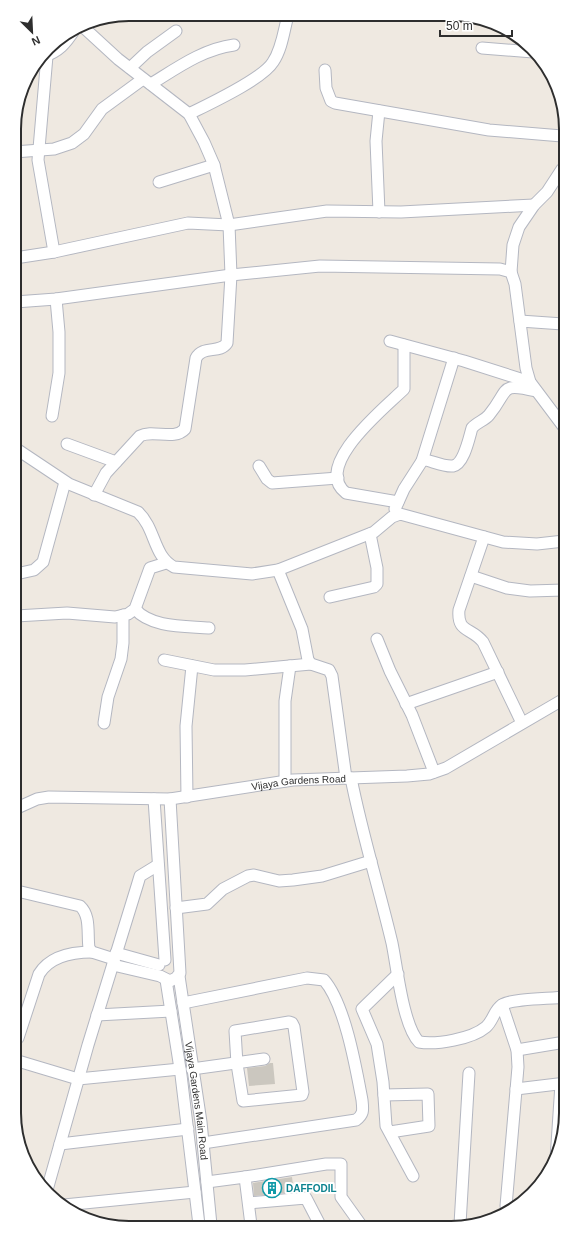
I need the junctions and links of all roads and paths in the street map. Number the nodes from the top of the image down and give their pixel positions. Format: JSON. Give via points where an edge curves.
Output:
{"nodes":[{"id":1,"x":286,"y":21,"type":"edge"},
{"id":2,"x":86,"y":29,"type":"edge"},
{"id":3,"x":176,"y":31,"type":"dead end"},
{"id":4,"x":69,"y":39,"type":"edge"},
{"id":5,"x":234,"y":45,"type":"dead end"},
{"id":6,"x":482,"y":48,"type":"dead end"},
{"id":7,"x":57,"y":49,"type":"edge"},
{"id":8,"x":525,"y":51,"type":"edge"},
{"id":9,"x":44,"y":63,"type":"edge"},
{"id":10,"x":130,"y":68,"type":"junction"},
{"id":11,"x":325,"y":70,"type":"dead end"},
{"id":12,"x":147,"y":81,"type":"junction"},
{"id":13,"x":379,"y":111,"type":"junction"},
{"id":14,"x":189,"y":114,"type":"junction"},
{"id":15,"x":559,"y":136,"type":"edge"},
{"id":16,"x":38,"y":149,"type":"junction"},
{"id":17,"x":21,"y":151,"type":"edge"},
{"id":18,"x":214,"y":165,"type":"junction"},
{"id":19,"x":559,"y":174,"type":"edge"},
{"id":20,"x":159,"y":182,"type":"dead end"},
{"id":21,"x":534,"y":205,"type":"junction"},
{"id":22,"x":379,"y":212,"type":"junction"},
{"id":23,"x":229,"y":225,"type":"junction"},
{"id":24,"x":54,"y":252,"type":"junction"},
{"id":25,"x":21,"y":257,"type":"edge"},
{"id":26,"x":511,"y":272,"type":"junction"},
{"id":27,"x":231,"y":275,"type":"junction"},
{"id":28,"x":56,"y":299,"type":"junction"},
{"id":29,"x":21,"y":302,"type":"edge"},
{"id":30,"x":520,"y":321,"type":"junction"},
{"id":31,"x":559,"y":324,"type":"edge"},
{"id":32,"x":390,"y":341,"type":"dead end"},
{"id":33,"x":404,"y":345,"type":"junction"},
{"id":34,"x":454,"y":358,"type":"junction"},
{"id":35,"x":530,"y":382,"type":"junction"},
{"id":36,"x":536,"y":391,"type":"junction"},
{"id":37,"x":52,"y":416,"type":"dead end"},
{"id":38,"x":559,"y":421,"type":"edge"},
{"id":39,"x":67,"y":444,"type":"dead end"},
{"id":40,"x":21,"y":452,"type":"edge"},
{"id":41,"x":422,"y":461,"type":"junction"},
{"id":42,"x":116,"y":462,"type":"junction"},
{"id":43,"x":260,"y":466,"type":"dead end"},
{"id":44,"x":338,"y":478,"type":"junction"},
{"id":45,"x":65,"y":482,"type":"junction"},
{"id":46,"x":94,"y":495,"type":"junction"},
{"id":47,"x":398,"y":502,"type":"junction"},
{"id":48,"x":392,"y":517,"type":"junction"},
{"id":49,"x":370,"y":534,"type":"junction"},
{"id":50,"x":484,"y":537,"type":"junction"},
{"id":51,"x":559,"y":542,"type":"edge"},
{"id":52,"x":166,"y":563,"type":"junction"},
{"id":53,"x":278,"y":570,"type":"junction"},
{"id":54,"x":21,"y":573,"type":"edge"},
{"id":55,"x":471,"y":576,"type":"junction"},
{"id":56,"x":559,"y":590,"type":"edge"},
{"id":57,"x":330,"y":597,"type":"dead end"},
{"id":58,"x":135,"y":609,"type":"junction"},
{"id":59,"x":123,"y":615,"type":"junction"},
{"id":60,"x":21,"y":616,"type":"edge"},
{"id":61,"x":209,"y":628,"type":"dead end"},
{"id":62,"x":377,"y":639,"type":"dead end"},
{"id":63,"x":164,"y":660,"type":"dead end"},
{"id":64,"x":311,"y":664,"type":"junction"},
{"id":65,"x":192,"y":666,"type":"junction"},
{"id":66,"x":290,"y":666,"type":"junction"},
{"id":67,"x":498,"y":672,"type":"junction"},
{"id":68,"x":559,"y":702,"type":"edge"},
{"id":69,"x":406,"y":704,"type":"junction"},
{"id":70,"x":104,"y":723,"type":"dead end"},
{"id":71,"x":522,"y":723,"type":"junction"},
{"id":72,"x":434,"y":772,"type":"junction"},
{"id":73,"x":349,"y":778,"type":"junction"},
{"id":74,"x":285,"y":781,"type":"junction"},
{"id":75,"x":187,"y":797,"type":"junction"},
{"id":76,"x":154,"y":799,"type":"junction"},
{"id":77,"x":170,"y":799,"type":"junction"},
{"id":78,"x":21,"y":806,"type":"edge"},
{"id":79,"x":371,"y":861,"type":"junction"},
{"id":80,"x":158,"y":865,"type":"junction"},
{"id":81,"x":21,"y":892,"type":"edge"},
{"id":82,"x":176,"y":908,"type":"junction"},
{"id":83,"x":92,"y":952,"type":"junction"},
{"id":84,"x":114,"y":959,"type":"junction"},
{"id":85,"x":162,"y":970,"type":"junction"},
{"id":86,"x":179,"y":971,"type":"junction"},
{"id":87,"x":398,"y":974,"type":"junction"},
{"id":88,"x":559,"y":998,"type":"edge"},
{"id":89,"x":183,"y":1002,"type":"junction"},
{"id":90,"x":502,"y":1005,"type":"junction"},
{"id":91,"x":171,"y":1011,"type":"junction"},
{"id":92,"x":97,"y":1015,"type":"junction"},
{"id":93,"x":21,"y":1029,"type":"edge"},
{"id":94,"x":559,"y":1043,"type":"edge"},
{"id":95,"x":517,"y":1050,"type":"junction"},
{"id":96,"x":264,"y":1059,"type":"dead end"},
{"id":97,"x":21,"y":1062,"type":"edge"},
{"id":98,"x":237,"y":1064,"type":"junction"},
{"id":99,"x":180,"y":1069,"type":"junction"},
{"id":100,"x":192,"y":1069,"type":"junction"},
{"id":101,"x":469,"y":1072,"type":"dead end"},
{"id":102,"x":78,"y":1079,"type":"junction"},
{"id":103,"x":559,"y":1084,"type":"edge"},
{"id":104,"x":516,"y":1089,"type":"junction"},
{"id":105,"x":384,"y":1095,"type":"junction"},
{"id":106,"x":188,"y":1129,"type":"junction"},
{"id":107,"x":390,"y":1132,"type":"junction"},
{"id":108,"x":203,"y":1143,"type":"junction"},
{"id":109,"x":60,"y":1144,"type":"junction"},
{"id":110,"x":413,"y":1176,"type":"dead end"},
{"id":111,"x":245,"y":1177,"type":"junction"},
{"id":112,"x":207,"y":1182,"type":"junction"},
{"id":113,"x":49,"y":1185,"type":"edge"},
{"id":114,"x":195,"y":1192,"type":"junction"},
{"id":115,"x":249,"y":1203,"type":"junction"},
{"id":116,"x":71,"y":1204,"type":"edge"},
{"id":117,"x":506,"y":1206,"type":"dead end"},
{"id":118,"x":460,"y":1220,"type":"edge"},
{"id":119,"x":199,"y":1221,"type":"edge"},
{"id":120,"x":211,"y":1221,"type":"edge"},
{"id":121,"x":251,"y":1221,"type":"edge"},
{"id":122,"x":318,"y":1221,"type":"edge"},
{"id":123,"x":358,"y":1221,"type":"edge"}],
"edges":[{"from":1,"to":14,"type":"street","via":[[272,64],[234,91]]},
{"from":2,"to":10,"type":"street"},
{"from":3,"to":10,"type":"street"},
{"from":4,"to":7,"type":"street","via":[[65,45]]},
{"from":5,"to":12,"type":"street","via":[[204,53]]},
{"from":6,"to":8,"type":"street"},
{"from":9,"to":16,"type":"street"},
{"from":10,"to":12,"type":"street"},
{"from":11,"to":13,"type":"street","via":[[326,88],[331,101]]},
{"from":12,"to":14,"type":"street"},
{"from":12,"to":16,"type":"street","via":[[97,114],[79,138],[62,147]]},
{"from":13,"to":15,"type":"street","via":[[489,130]]},
{"from":13,"to":22,"type":"street","via":[[376,142]]},
{"from":14,"to":18,"type":"street"},
{"from":16,"to":17,"type":"street"},
{"from":16,"to":24,"type":"street"},
{"from":18,"to":20,"type":"street"},
{"from":18,"to":23,"type":"street"},
{"from":19,"to":21,"type":"street","via":[[547,192]]},
{"from":21,"to":22,"type":"street"},
{"from":21,"to":26,"type":"street","via":[[519,226],[513,245]]},
{"from":22,"to":23,"type":"street","via":[[327,211]]},
{"from":23,"to":24,"type":"street","via":[[180,224]]},
{"from":23,"to":27,"type":"street"},
{"from":24,"to":25,"type":"street"},
{"from":26,"to":27,"type":"street","via":[[500,269],[320,266]]},
{"from":26,"to":30,"type":"street"},
{"from":27,"to":28,"type":"street"},
{"from":27,"to":42,"type":"street","via":[[227,343],[220,348],[205,350],[196,358],[185,429],[176,434],[145,433]]},
{"from":28,"to":29,"type":"street"},
{"from":28,"to":37,"type":"street","via":[[59,373]]},
{"from":30,"to":31,"type":"street"},
{"from":30,"to":35,"type":"street"},
{"from":32,"to":33,"type":"street"},
{"from":33,"to":34,"type":"street"},
{"from":33,"to":44,"type":"street","via":[[404,390],[380,410],[352,440],[339,466]]},
{"from":34,"to":35,"type":"street"},
{"from":34,"to":41,"type":"street"},
{"from":35,"to":36,"type":"street"},
{"from":36,"to":38,"type":"street"},
{"from":36,"to":41,"type":"street","via":[[516,386],[506,390],[489,416],[472,428],[459,463],[448,466]]},
{"from":39,"to":42,"type":"street"},
{"from":40,"to":45,"type":"street"},
{"from":41,"to":47,"type":"street"},
{"from":42,"to":46,"type":"street","via":[[106,473]]},
{"from":43,"to":44,"type":"street","via":[[272,483]]},
{"from":44,"to":47,"type":"street","via":[[346,493]]},
{"from":45,"to":46,"type":"street"},
{"from":45,"to":54,"type":"street","via":[[43,562],[34,570]]},
{"from":46,"to":52,"type":"street","via":[[138,512],[146,520]]},
{"from":47,"to":48,"type":"street"},
{"from":48,"to":49,"type":"street"},
{"from":48,"to":50,"type":"street","via":[[400,514]]},
{"from":49,"to":53,"type":"street"},
{"from":49,"to":57,"type":"street","via":[[378,584],[374,588]]},
{"from":50,"to":51,"type":"street","via":[[503,542],[537,544]]},
{"from":50,"to":55,"type":"street"},
{"from":52,"to":53,"type":"street","via":[[174,567],[214,572],[252,574]]},
{"from":52,"to":58,"type":"street","via":[[150,568]]},
{"from":53,"to":64,"type":"street","via":[[302,629]]},
{"from":55,"to":56,"type":"street","via":[[507,588]]},
{"from":55,"to":67,"type":"street","via":[[459,610],[460,624],[480,639]]},
{"from":58,"to":59,"type":"street"},
{"from":58,"to":61,"type":"street","via":[[139,614],[154,621]]},
{"from":59,"to":60,"type":"street","via":[[106,617],[67,613]]},
{"from":59,"to":70,"type":"street","via":[[121,658],[108,697]]},
{"from":62,"to":69,"type":"street"},
{"from":63,"to":65,"type":"street"},
{"from":64,"to":66,"type":"street"},
{"from":64,"to":73,"type":"street","via":[[329,670],[332,676]]},
{"from":65,"to":66,"type":"street","via":[[214,670],[237,670]]},
{"from":65,"to":75,"type":"street","via":[[186,726]]},
{"from":66,"to":74,"type":"street","via":[[285,701]]},
{"from":67,"to":69,"type":"street"},
{"from":67,"to":71,"type":"street"},
{"from":68,"to":71,"type":"street","name":"Vijaya Gardens Road"},
{"from":69,"to":72,"type":"street"},
{"from":71,"to":72,"type":"street","name":"Vijaya Gardens Road","via":[[446,768]]},
{"from":72,"to":73,"type":"street","name":"Vijaya Gardens Road","via":[[407,776]]},
{"from":73,"to":74,"type":"street","name":"Vijaya Gardens Road"},
{"from":73,"to":79,"type":"street"},
{"from":74,"to":75,"type":"street","name":"Vijaya Gardens Road"},
{"from":75,"to":77,"type":"street","name":"Vijaya Gardens Road"},
{"from":76,"to":77,"type":"street","name":"Vijaya Gardens Road"},
{"from":76,"to":78,"type":"street","name":"Vijaya Gardens Road","via":[[49,797]]},
{"from":76,"to":80,"type":"street","name":"Vijaya Gardens Main Road"},
{"from":77,"to":82,"type":"street","name":"Vijaya Gardens Main Road"},
{"from":79,"to":82,"type":"street","via":[[322,876],[300,879],[279,881],[248,876],[223,889],[207,904]]},
{"from":79,"to":87,"type":"street"},
{"from":80,"to":84,"type":"street","via":[[140,876]]},
{"from":80,"to":85,"type":"street","name":"Vijaya Gardens Main Road"},
{"from":81,"to":83,"type":"street","via":[[80,906],[85,911],[89,948]]},
{"from":82,"to":86,"type":"street","name":"Vijaya Gardens Main Road"},
{"from":83,"to":84,"type":"street"},
{"from":83,"to":93,"type":"street","via":[[76,952],[52,960],[43,967]]},
{"from":84,"to":85,"type":"street"},
{"from":84,"to":92,"type":"street"},
{"from":85,"to":86,"type":"street","via":[[173,980]]},
{"from":85,"to":86,"type":"street","via":[[172,959]]},
{"from":85,"to":91,"type":"street","name":"Vijaya Gardens Main Road"},
{"from":86,"to":89,"type":"street","name":"Vijaya Gardens Main Road"},
{"from":87,"to":90,"type":"street","via":[[410,1029],[419,1042],[457,1039],[475,1034],[486,1027]]},
{"from":87,"to":105,"type":"street","via":[[362,1009],[377,1044]]},
{"from":88,"to":90,"type":"street"},
{"from":89,"to":100,"type":"street","name":"Vijaya Gardens Main Road"},
{"from":89,"to":108,"type":"street","via":[[308,978],[324,980],[331,988],[348,1036],[362,1100],[363,1110],[356,1120]]},
{"from":90,"to":95,"type":"street"},
{"from":91,"to":92,"type":"street"},
{"from":91,"to":99,"type":"street","name":"Vijaya Gardens Main Road"},
{"from":92,"to":102,"type":"street"},
{"from":94,"to":95,"type":"street"},
{"from":95,"to":104,"type":"street"},
{"from":96,"to":98,"type":"street"},
{"from":97,"to":102,"type":"street"},
{"from":98,"to":98,"type":"street","via":[[243,1101],[299,1096],[303,1092],[292,1023],[235,1031]]},
{"from":98,"to":100,"type":"street"},
{"from":99,"to":102,"type":"street"},
{"from":99,"to":106,"type":"street","name":"Vijaya Gardens Main Road"},
{"from":100,"to":108,"type":"street","name":"Vijaya Gardens Main Road"},
{"from":101,"to":118,"type":"street"},
{"from":102,"to":109,"type":"street"},
{"from":103,"to":104,"type":"street"},
{"from":104,"to":117,"type":"street"},
{"from":105,"to":107,"type":"street","via":[[386,1126]]},
{"from":105,"to":107,"type":"street","via":[[428,1094],[429,1126]]},
{"from":106,"to":109,"type":"street"},
{"from":106,"to":114,"type":"street","name":"Vijaya Gardens Main Road"},
{"from":107,"to":110,"type":"street"},
{"from":108,"to":112,"type":"street","name":"Vijaya Gardens Main Road"},
{"from":109,"to":113,"type":"street"},
{"from":111,"to":112,"type":"street"},
{"from":111,"to":115,"type":"street"},
{"from":111,"to":123,"type":"street","via":[[326,1164],[341,1164],[341,1197]]},
{"from":112,"to":120,"type":"street","name":"Vijaya Gardens Main Road"},
{"from":114,"to":116,"type":"street"},
{"from":114,"to":119,"type":"street","name":"Vijaya Gardens Main Road"},
{"from":115,"to":121,"type":"street"},
{"from":115,"to":122,"type":"street","via":[[306,1198]]}]}
